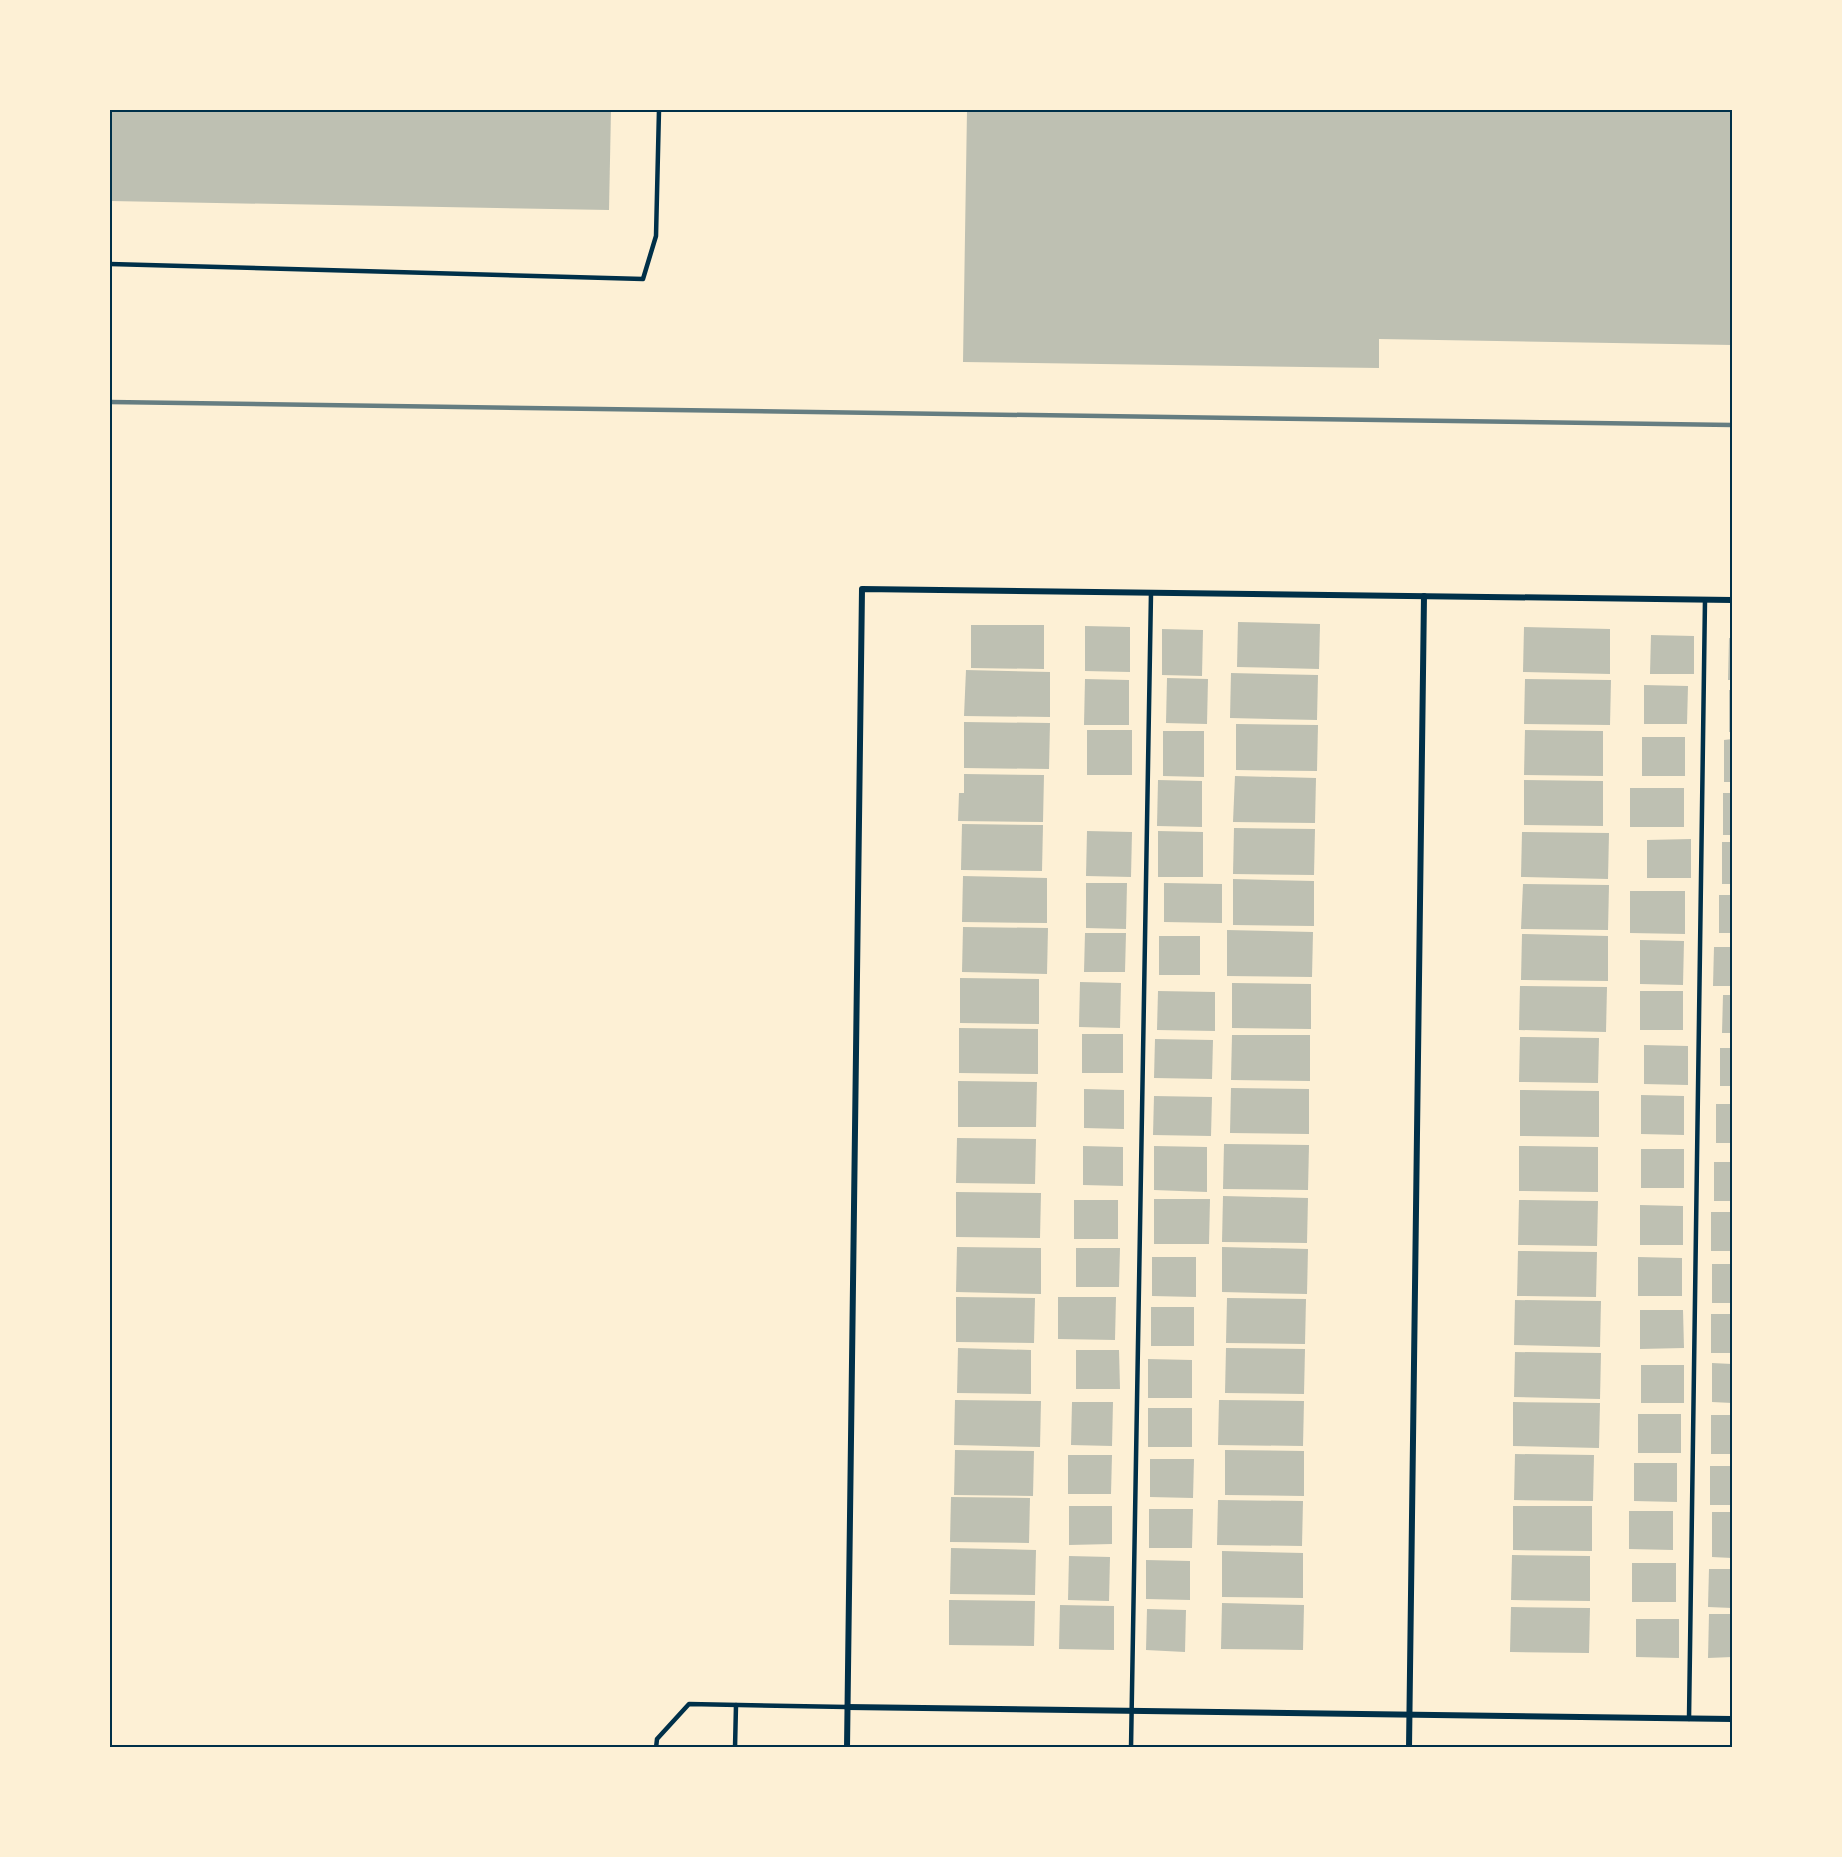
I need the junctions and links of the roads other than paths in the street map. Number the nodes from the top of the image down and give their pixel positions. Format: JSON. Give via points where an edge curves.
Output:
{"nodes":[{"id":1,"x":659,"y":110,"type":"edge"},
{"id":2,"x":110,"y":264,"type":"edge"},
{"id":3,"x":1151,"y":593,"type":"junction"},
{"id":4,"x":1424,"y":596,"type":"junction"},
{"id":5,"x":1705,"y":600,"type":"junction"},
{"id":6,"x":1732,"y":600,"type":"edge"},
{"id":7,"x":736,"y":1705,"type":"junction"},
{"id":8,"x":847,"y":1707,"type":"junction"},
{"id":9,"x":1131,"y":1711,"type":"junction"},
{"id":10,"x":1409,"y":1715,"type":"junction"},
{"id":11,"x":1689,"y":1719,"type":"junction"},
{"id":12,"x":1732,"y":1719,"type":"edge"},
{"id":13,"x":656,"y":1748,"type":"edge"},
{"id":14,"x":735,"y":1748,"type":"edge"},
{"id":15,"x":847,"y":1748,"type":"edge"},
{"id":16,"x":1131,"y":1748,"type":"edge"},
{"id":17,"x":1409,"y":1748,"type":"edge"}],
"edges":[{"from":1,"to":2,"type":"lane","via":[[656,236],[643,279]]},
{"from":3,"to":4,"type":"street"},
{"from":3,"to":8,"type":"street","via":[[862,589]]},
{"from":3,"to":9,"type":"lane"},
{"from":4,"to":5,"type":"street"},
{"from":4,"to":10,"type":"street"},
{"from":5,"to":6,"type":"street"},
{"from":5,"to":11,"type":"lane"},
{"from":7,"to":8,"type":"lane"},
{"from":7,"to":13,"type":"lane","via":[[689,1704],[657,1739]]},
{"from":7,"to":14,"type":"lane"},
{"from":8,"to":9,"type":"street"},
{"from":8,"to":15,"type":"street"},
{"from":9,"to":10,"type":"street"},
{"from":9,"to":16,"type":"lane"},
{"from":10,"to":11,"type":"street"},
{"from":10,"to":17,"type":"street"},
{"from":11,"to":12,"type":"street"}]}
